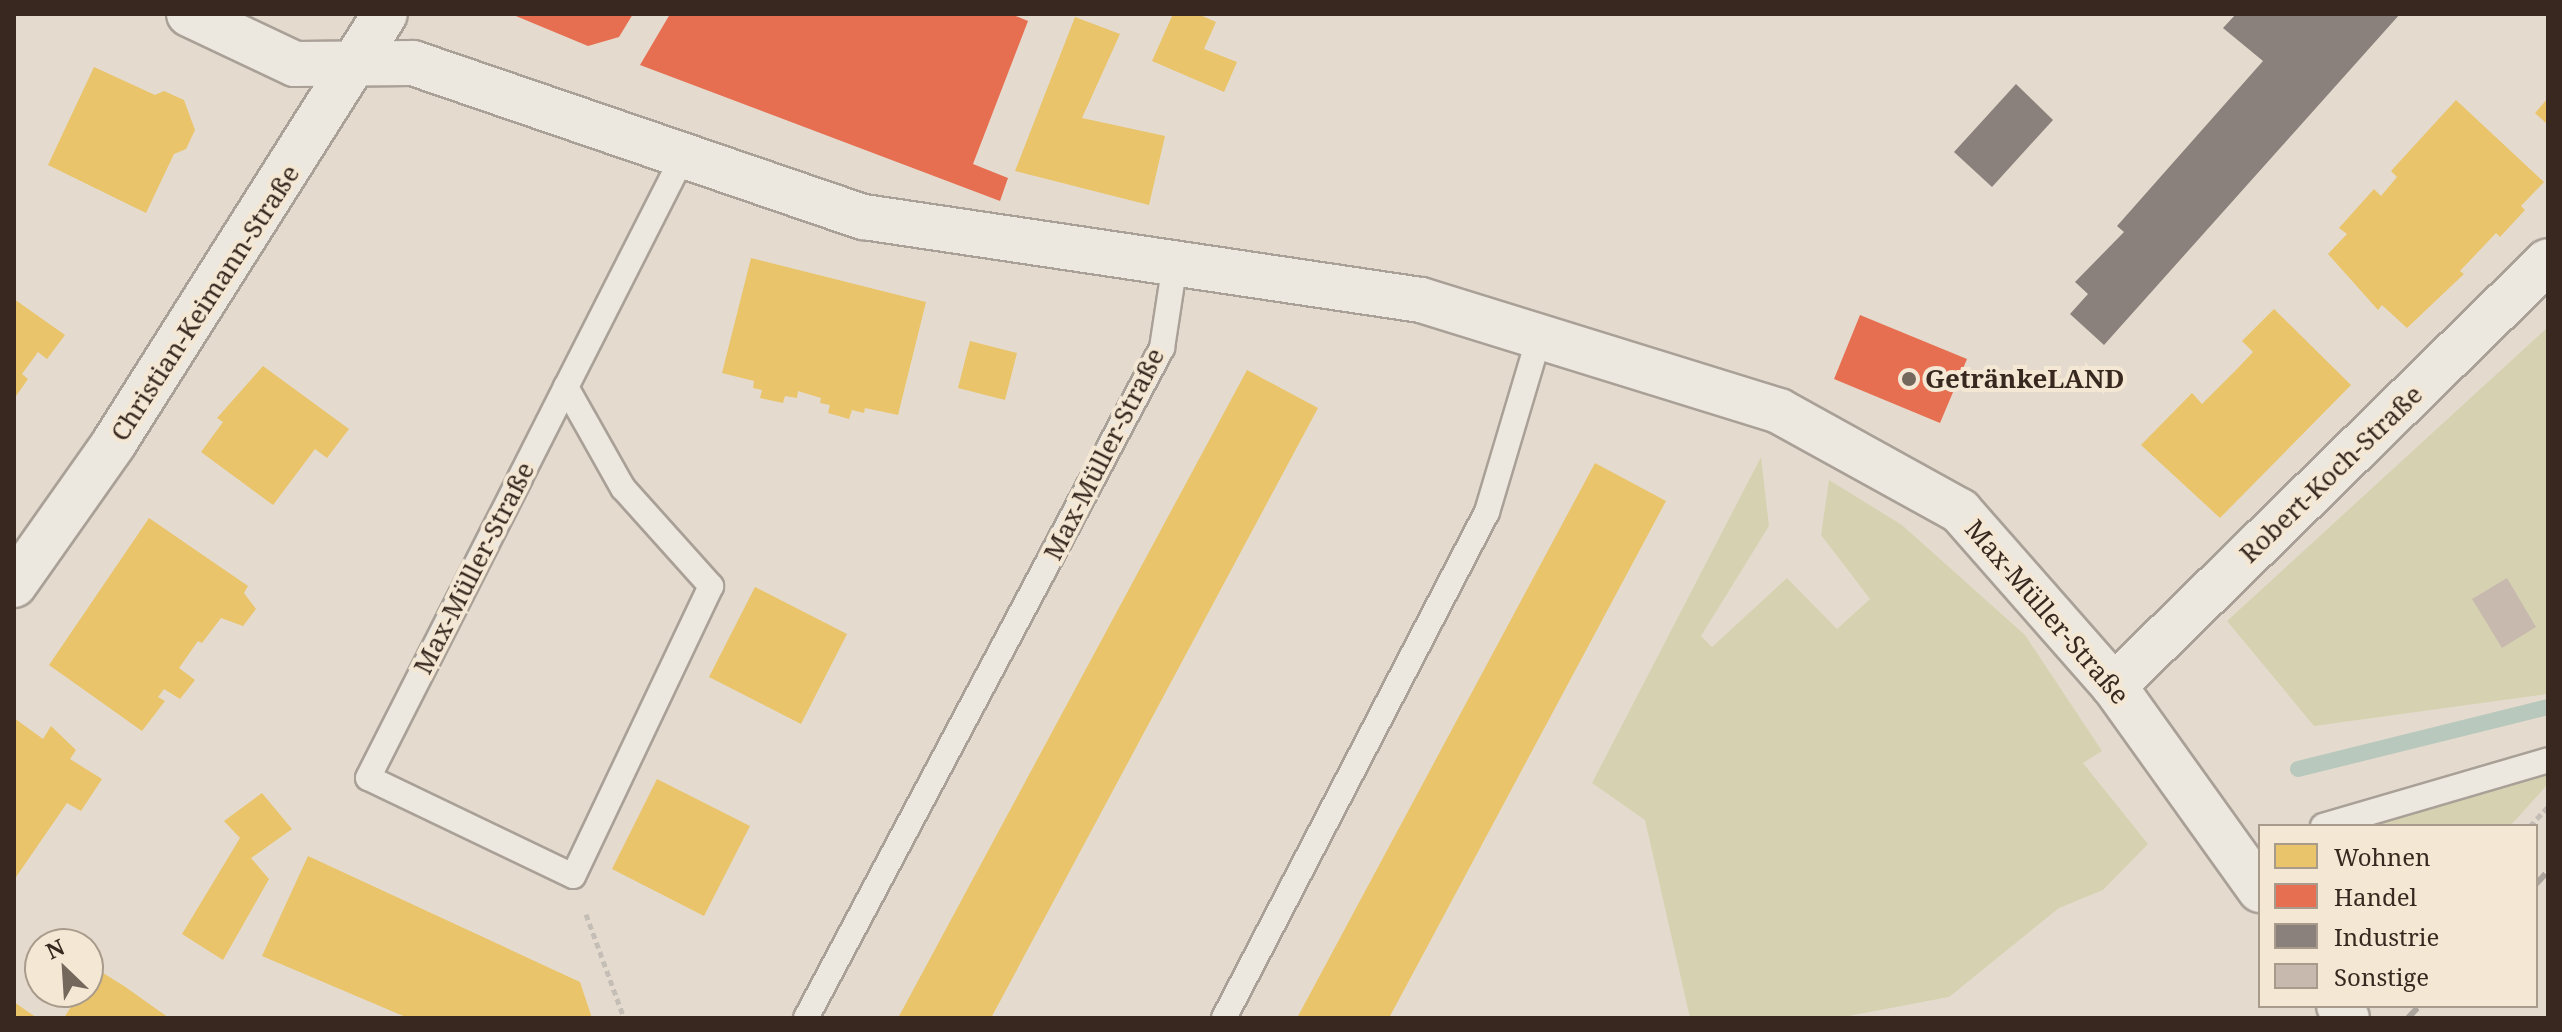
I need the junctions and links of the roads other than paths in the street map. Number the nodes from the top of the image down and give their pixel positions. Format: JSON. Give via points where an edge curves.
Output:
{"nodes":[{"id":1,"x":189,"y":14,"type":"edge"},
{"id":2,"x":385,"y":14,"type":"edge"},
{"id":3,"x":355,"y":67,"type":"junction"},
{"id":4,"x":683,"y":156,"type":"junction"},
{"id":5,"x":2548,"y":261,"type":"edge"},
{"id":6,"x":1175,"y":263,"type":"junction"},
{"id":7,"x":1540,"y":334,"type":"junction"},
{"id":8,"x":566,"y":387,"type":"junction"},
{"id":9,"x":14,"y":585,"type":"edge"},
{"id":10,"x":2114,"y":686,"type":"junction"},
{"id":11,"x":2548,"y":760,"type":"edge"},
{"id":12,"x":2330,"y":824,"type":"edge"},
{"id":13,"x":2247,"y":848,"type":"edge"},
{"id":14,"x":2258,"y":884,"type":"edge"},
{"id":15,"x":806,"y":1018,"type":"edge"},
{"id":16,"x":1224,"y":1018,"type":"edge"}],
"edges":[{"from":1,"to":3,"type":"street","name":"Max-Müller-Straße","via":[[295,64]]},
{"from":2,"to":3,"type":"street","name":"Christian-Keimann-Straße"},
{"from":3,"to":4,"type":"street","name":"Max-Müller-Straße","via":[[413,63]]},
{"from":3,"to":9,"type":"street","name":"Christian-Keimann-Straße","via":[[114,443]]},
{"from":4,"to":6,"type":"street","name":"Max-Müller-Straße","via":[[864,217]]},
{"from":4,"to":8,"type":"lane","name":"Max-Müller-Straße"},
{"from":5,"to":10,"type":"street","name":"Robert-Koch-Straße"},
{"from":6,"to":7,"type":"street","name":"Max-Müller-Straße","via":[[1421,300]]},
{"from":6,"to":15,"type":"lane","name":"Max-Müller-Straße","via":[[1162,348]]},
{"from":7,"to":10,"type":"street","name":"Max-Müller-Straße","via":[[1779,411],[1960,511]]},
{"from":7,"to":16,"type":"lane","via":[[1487,512]]},
{"from":8,"to":8,"type":"lane","name":"Max-Müller-Straße","via":[[368,778],[573,876],[711,586],[623,488]]},
{"from":10,"to":13,"type":"street","name":"Max-Müller-Straße"},
{"from":11,"to":12,"type":"lane"},
{"from":13,"to":14,"type":"street","name":"Max-Müller-Straße"}]}
